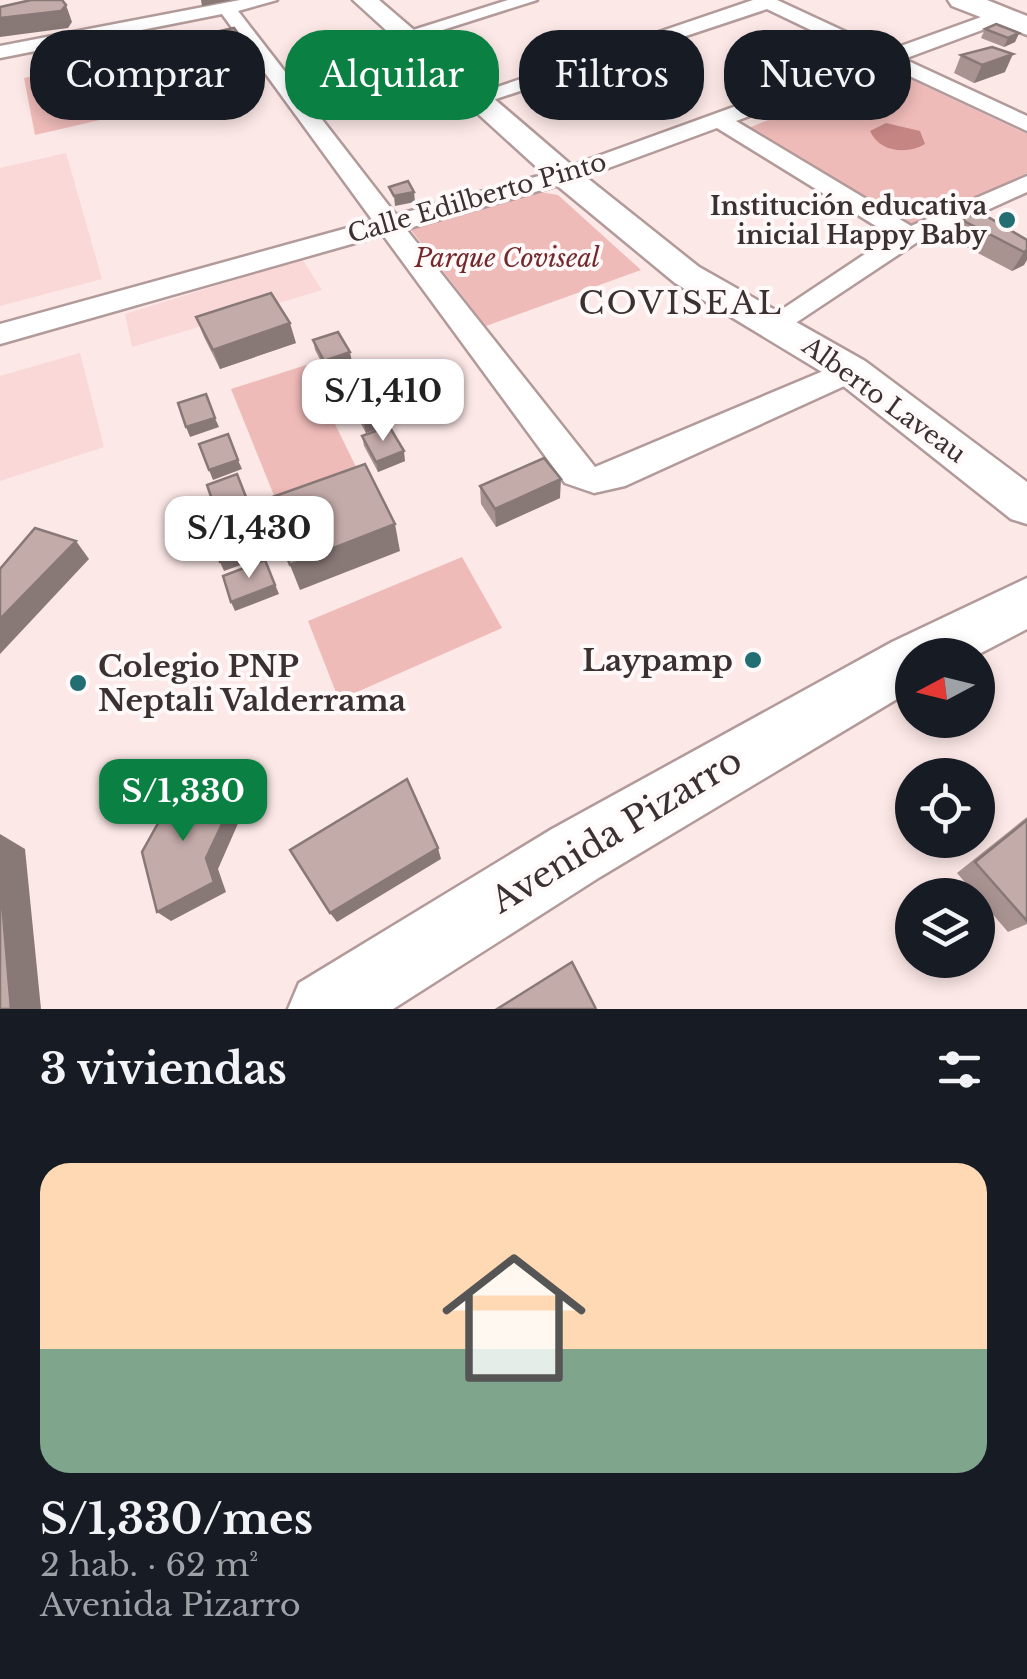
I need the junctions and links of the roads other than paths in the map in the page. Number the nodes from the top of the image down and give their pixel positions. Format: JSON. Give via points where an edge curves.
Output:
{"nodes":[{"id":1,"x":268,"y":0,"type":"edge"},
{"id":2,"x":365,"y":0,"type":"edge"},
{"id":3,"x":528,"y":0,"type":"edge"},
{"id":4,"x":962,"y":0,"type":"edge"},
{"id":5,"x":765,"y":2,"type":"edge"},
{"id":6,"x":226,"y":8,"type":"junction"},
{"id":7,"x":1012,"y":14,"type":"edge"},
{"id":8,"x":398,"y":30,"type":"edge"},
{"id":9,"x":425,"y":30,"type":"edge"},
{"id":10,"x":828,"y":30,"type":"edge"},
{"id":11,"x":911,"y":48,"type":"edge"},
{"id":12,"x":0,"y":52,"type":"edge"},
{"id":13,"x":911,"y":68,"type":"edge"},
{"id":14,"x":499,"y":90,"type":"edge"},
{"id":15,"x":724,"y":115,"type":"edge"},
{"id":16,"x":499,"y":118,"type":"edge"},
{"id":17,"x":716,"y":118,"type":"junction"},
{"id":18,"x":1027,"y":124,"type":"edge"},
{"id":19,"x":565,"y":176,"type":"junction"},
{"id":20,"x":1027,"y":183,"type":"edge"},
{"id":21,"x":388,"y":224,"type":"junction"},
{"id":22,"x":910,"y":236,"type":"junction"},
{"id":23,"x":779,"y":325,"type":"junction"},
{"id":24,"x":0,"y":334,"type":"edge"},
{"id":25,"x":850,"y":371,"type":"junction"},
{"id":26,"x":1027,"y":506,"type":"edge"},
{"id":27,"x":1027,"y":602,"type":"edge"},
{"id":28,"x":956,"y":638,"type":"edge"},
{"id":29,"x":895,"y":670,"type":"edge"},
{"id":30,"x":325,"y":1009,"type":"edge"}],
"edges":[{"from":1,"to":6,"type":"street"},
{"from":2,"to":8,"type":"street","name":"Alberto Laveau"},
{"from":3,"to":9,"type":"street"},
{"from":4,"to":7,"type":"main road"},
{"from":5,"to":10,"type":"street"},
{"from":5,"to":14,"type":"street"},
{"from":6,"to":12,"type":"street"},
{"from":6,"to":21,"type":"street"},
{"from":7,"to":11,"type":"street","name":"Calle Edilberto Pinto"},
{"from":13,"to":18,"type":"street"},
{"from":15,"to":17,"type":"street","name":"Calle Edilberto Pinto"},
{"from":16,"to":19,"type":"street","name":"Alberto Laveau"},
{"from":17,"to":19,"type":"street","name":"Calle Edilberto Pinto"},
{"from":17,"to":22,"type":"street"},
{"from":19,"to":21,"type":"street","name":"Calle Edilberto Pinto"},
{"from":19,"to":23,"type":"street","name":"Alberto Laveau","via":[[687,275]]},
{"from":20,"to":22,"type":"street"},
{"from":21,"to":24,"type":"street","name":"Calle Edilberto Pinto"},
{"from":21,"to":25,"type":"street","via":[[577,474],[594,480]]},
{"from":22,"to":23,"type":"street"},
{"from":23,"to":25,"type":"street","name":"Alberto Laveau"},
{"from":25,"to":26,"type":"street","name":"Alberto Laveau"},
{"from":27,"to":28,"type":"main road"},
{"from":29,"to":30,"type":"main road","name":"Avenida Pizarro","via":[[576,852]]}]}
